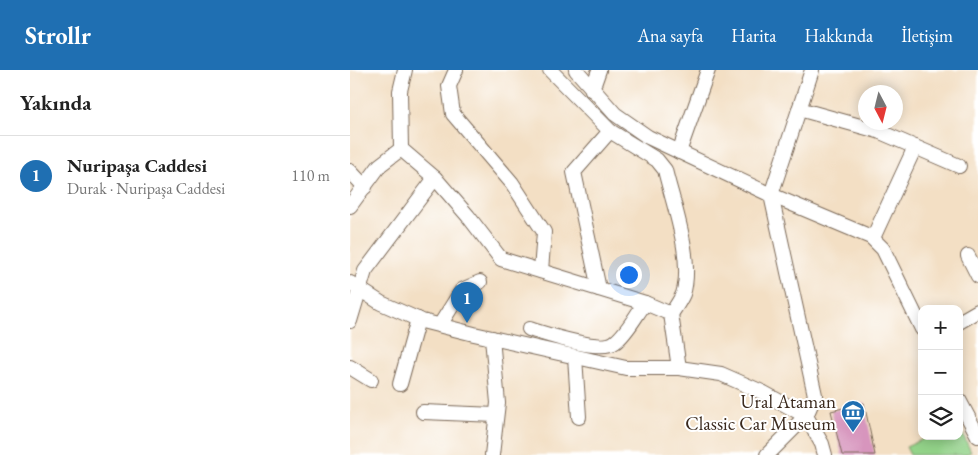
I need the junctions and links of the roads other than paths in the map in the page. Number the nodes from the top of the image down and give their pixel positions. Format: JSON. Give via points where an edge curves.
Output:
{"nodes":[{"id":1,"x":405,"y":70,"type":"edge"},
{"id":2,"x":456,"y":70,"type":"edge"},
{"id":3,"x":550,"y":70,"type":"edge"},
{"id":4,"x":576,"y":70,"type":"edge"},
{"id":5,"x":599,"y":70,"type":"edge"},
{"id":6,"x":708,"y":70,"type":"edge"},
{"id":7,"x":812,"y":70,"type":"edge"},
{"id":8,"x":592,"y":90,"type":"junction"},
{"id":9,"x":799,"y":109,"type":"junction"},
{"id":10,"x":610,"y":131,"type":"junction"},
{"id":11,"x":915,"y":147,"type":"junction"},
{"id":12,"x":401,"y":149,"type":"junction"},
{"id":13,"x":679,"y":152,"type":"junction"},
{"id":14,"x":959,"y":166,"type":"dead end"},
{"id":15,"x":350,"y":171,"type":"edge"},
{"id":16,"x":435,"y":178,"type":"junction"},
{"id":17,"x":365,"y":187,"type":"junction"},
{"id":18,"x":771,"y":195,"type":"junction"},
{"id":19,"x":350,"y":206,"type":"edge"},
{"id":20,"x":873,"y":238,"type":"junction"},
{"id":21,"x":968,"y":256,"type":"dead end"},
{"id":22,"x":541,"y":271,"type":"junction"},
{"id":23,"x":978,"y":276,"type":"edge"},
{"id":24,"x":480,"y":282,"type":"dead end"},
{"id":25,"x":355,"y":286,"type":"edge"},
{"id":26,"x":599,"y":289,"type":"junction"},
{"id":27,"x":645,"y":303,"type":"junction"},
{"id":28,"x":978,"y":311,"type":"edge"},
{"id":29,"x":671,"y":314,"type":"junction"},
{"id":30,"x":418,"y":319,"type":"junction"},
{"id":31,"x":963,"y":320,"type":"edge"},
{"id":32,"x":350,"y":321,"type":"edge"},
{"id":33,"x":918,"y":321,"type":"edge"},
{"id":34,"x":440,"y":325,"type":"junction"},
{"id":35,"x":529,"y":329,"type":"dead end"},
{"id":36,"x":492,"y":338,"type":"junction"},
{"id":37,"x":575,"y":357,"type":"junction"},
{"id":38,"x":350,"y":367,"type":"edge"},
{"id":39,"x":679,"y":368,"type":"junction"},
{"id":40,"x":371,"y":380,"type":"dead end"},
{"id":41,"x":400,"y":384,"type":"dead end"},
{"id":42,"x":963,"y":408,"type":"edge"},
{"id":43,"x":423,"y":412,"type":"dead end"},
{"id":44,"x":496,"y":415,"type":"junction"},
{"id":45,"x":806,"y":416,"type":"junction"},
{"id":46,"x":579,"y":417,"type":"dead end"},
{"id":47,"x":978,"y":436,"type":"edge"},
{"id":48,"x":492,"y":455,"type":"edge"},
{"id":49,"x":767,"y":455,"type":"edge"},
{"id":50,"x":825,"y":455,"type":"edge"}],
"edges":[{"from":1,"to":12,"type":"street","via":[[400,91]]},
{"from":2,"to":22,"type":"street","via":[[450,86],[453,114],[512,183],[544,232]]},
{"from":3,"to":10,"type":"street"},
{"from":4,"to":8,"type":"street"},
{"from":5,"to":8,"type":"street"},
{"from":6,"to":13,"type":"street"},
{"from":7,"to":9,"type":"street"},
{"from":8,"to":13,"type":"street","via":[[615,114],[648,137]]},
{"from":9,"to":11,"type":"street","via":[[878,131]]},
{"from":9,"to":18,"type":"street"},
{"from":10,"to":26,"type":"street","via":[[574,172]]},
{"from":10,"to":29,"type":"street","via":[[658,160],[665,170],[683,247],[686,275],[682,294]]},
{"from":11,"to":14,"type":"street"},
{"from":11,"to":20,"type":"street"},
{"from":12,"to":16,"type":"street"},
{"from":12,"to":17,"type":"street","via":[[380,165]]},
{"from":13,"to":18,"type":"street"},
{"from":15,"to":17,"type":"street"},
{"from":16,"to":22,"type":"street","via":[[501,259]]},
{"from":16,"to":25,"type":"street"},
{"from":17,"to":19,"type":"street"},
{"from":18,"to":20,"type":"street"},
{"from":18,"to":45,"type":"street","via":[[815,395]]},
{"from":20,"to":33,"type":"street","via":[[883,248]]},
{"from":21,"to":23,"type":"street"},
{"from":22,"to":26,"type":"street"},
{"from":24,"to":34,"type":"street","via":[[462,290]]},
{"from":25,"to":30,"type":"street","via":[[381,303]]},
{"from":25,"to":32,"type":"street"},
{"from":26,"to":27,"type":"street"},
{"from":27,"to":29,"type":"street"},
{"from":27,"to":35,"type":"street","via":[[617,340],[608,346]]},
{"from":28,"to":31,"type":"street"},
{"from":29,"to":39,"type":"street"},
{"from":30,"to":34,"type":"street"},
{"from":30,"to":41,"type":"street"},
{"from":34,"to":36,"type":"street"},
{"from":36,"to":37,"type":"street"},
{"from":36,"to":44,"type":"street","via":[[498,404]]},
{"from":37,"to":39,"type":"street","via":[[626,368]]},
{"from":37,"to":46,"type":"street"},
{"from":38,"to":40,"type":"street"},
{"from":39,"to":45,"type":"street","via":[[721,374]]},
{"from":42,"to":47,"type":"street"},
{"from":43,"to":44,"type":"street"},
{"from":44,"to":48,"type":"street"},
{"from":45,"to":49,"type":"street"},
{"from":45,"to":50,"type":"street"}]}
